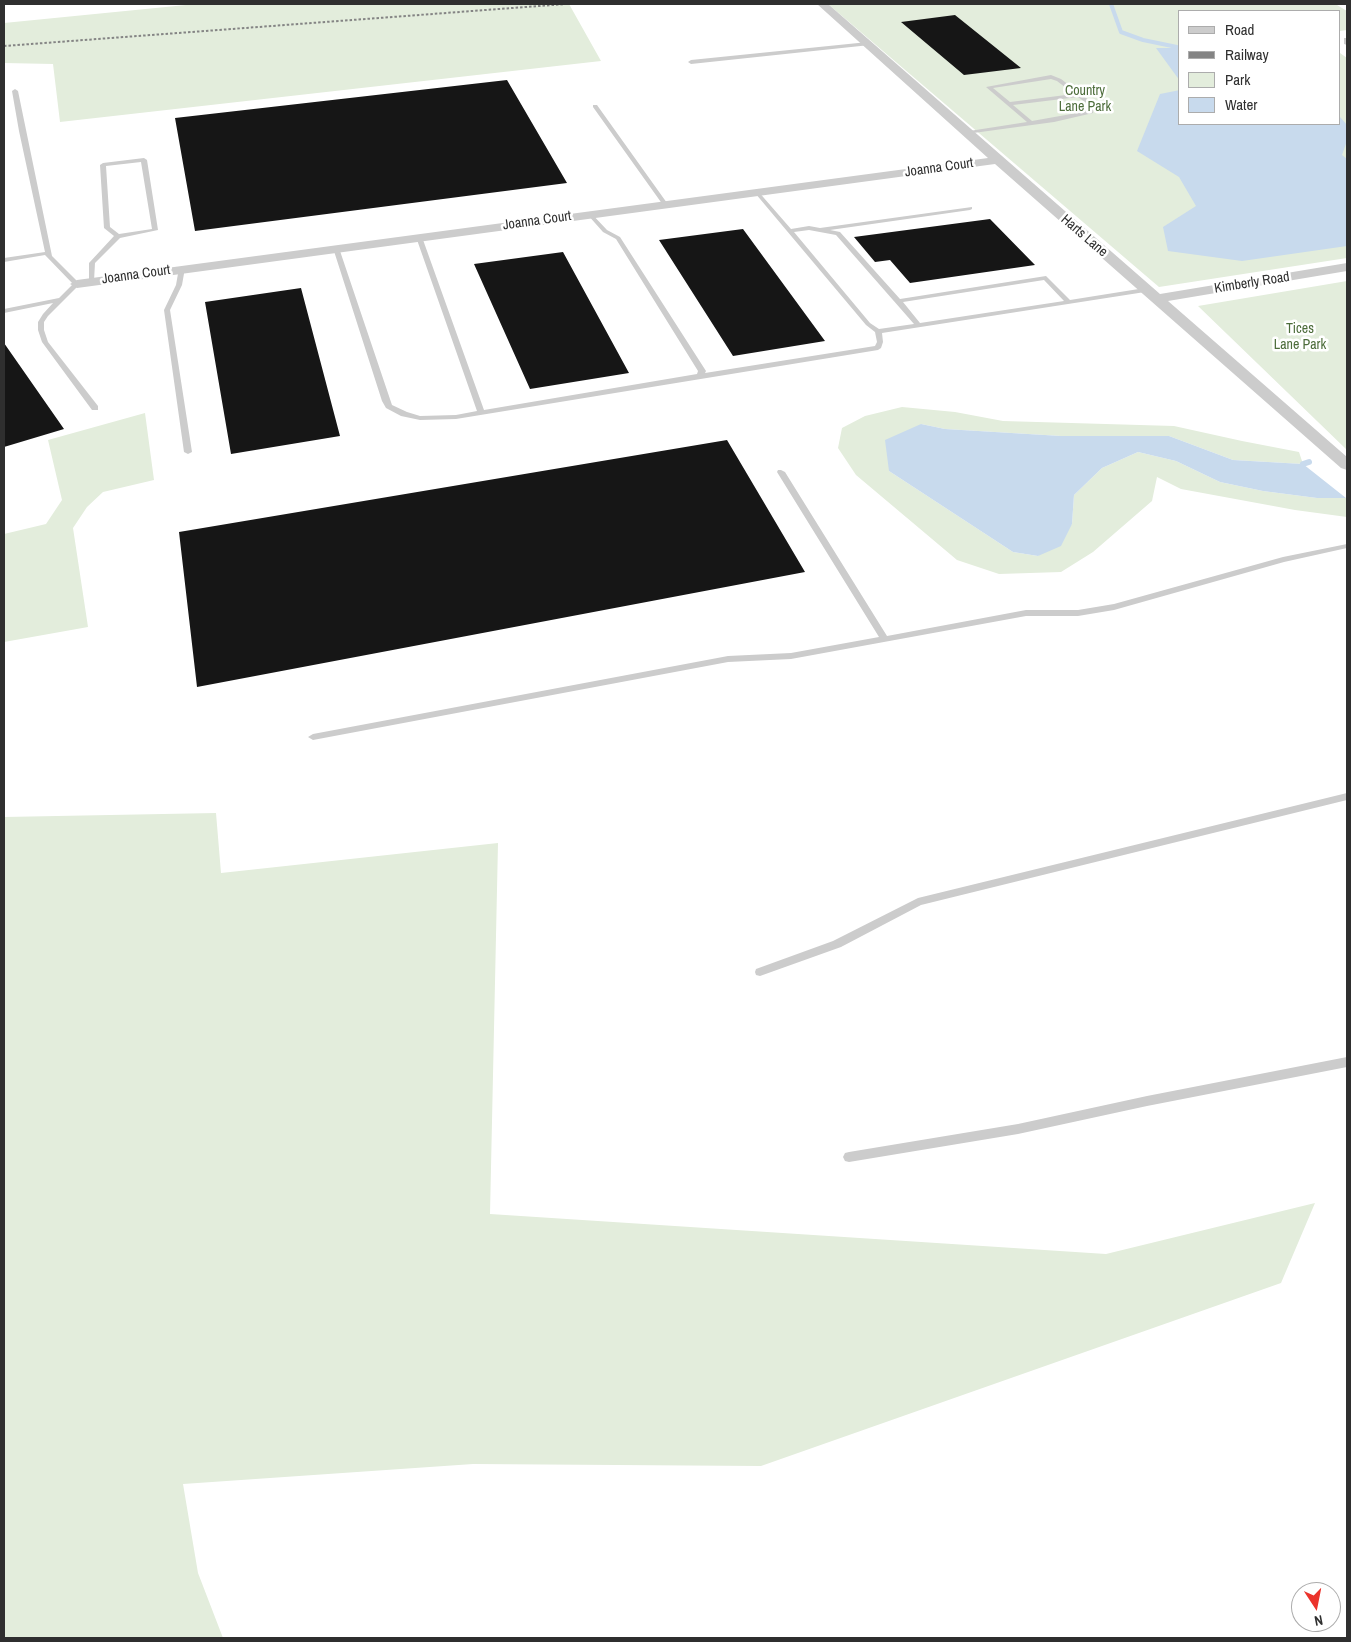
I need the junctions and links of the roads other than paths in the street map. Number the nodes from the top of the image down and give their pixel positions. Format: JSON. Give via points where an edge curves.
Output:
{"nodes":[{"id":1,"x":822,"y":4,"type":"edge"},
{"id":2,"x":1347,"y":39,"type":"edge"},
{"id":3,"x":868,"y":44,"type":"junction"},
{"id":4,"x":1347,"y":44,"type":"edge"},
{"id":5,"x":691,"y":62,"type":"dead end"},
{"id":6,"x":15,"y":91,"type":"dead end"},
{"id":7,"x":1079,"y":95,"type":"junction"},
{"id":8,"x":1010,"y":104,"type":"junction"},
{"id":9,"x":595,"y":106,"type":"dead end"},
{"id":10,"x":1031,"y":123,"type":"junction"},
{"id":11,"x":966,"y":132,"type":"junction"},
{"id":12,"x":998,"y":160,"type":"junction"},
{"id":13,"x":757,"y":192,"type":"junction"},
{"id":14,"x":665,"y":204,"type":"junction"},
{"id":15,"x":970,"y":208,"type":"dead end"},
{"id":16,"x":590,"y":214,"type":"junction"},
{"id":17,"x":822,"y":229,"type":"junction"},
{"id":18,"x":790,"y":231,"type":"junction"},
{"id":19,"x":118,"y":236,"type":"junction"},
{"id":20,"x":419,"y":237,"type":"junction"},
{"id":21,"x":336,"y":248,"type":"junction"},
{"id":22,"x":48,"y":252,"type":"junction"},
{"id":23,"x":4,"y":260,"type":"edge"},
{"id":24,"x":1347,"y":267,"type":"edge"},
{"id":25,"x":182,"y":268,"type":"junction"},
{"id":26,"x":84,"y":282,"type":"junction"},
{"id":27,"x":1145,"y":290,"type":"junction"},
{"id":28,"x":1156,"y":299,"type":"junction"},
{"id":29,"x":60,"y":300,"type":"junction"},
{"id":30,"x":898,"y":301,"type":"junction"},
{"id":31,"x":1069,"y":302,"type":"junction"},
{"id":32,"x":4,"y":311,"type":"edge"},
{"id":33,"x":919,"y":326,"type":"junction"},
{"id":34,"x":878,"y":331,"type":"junction"},
{"id":35,"x":700,"y":376,"type":"junction"},
{"id":36,"x":95,"y":408,"type":"dead end"},
{"id":37,"x":481,"y":413,"type":"junction"},
{"id":38,"x":188,"y":452,"type":"dead end"},
{"id":39,"x":1347,"y":465,"type":"edge"},
{"id":40,"x":781,"y":472,"type":"dead end"},
{"id":41,"x":1347,"y":546,"type":"edge"},
{"id":42,"x":885,"y":640,"type":"junction"},
{"id":43,"x":313,"y":737,"type":"dead end"},
{"id":44,"x":1347,"y":796,"type":"edge"},
{"id":45,"x":760,"y":972,"type":"dead end"},
{"id":46,"x":1347,"y":1062,"type":"edge"},
{"id":47,"x":849,"y":1157,"type":"dead end"}],
"edges":[{"from":1,"to":3,"type":"street","name":"Harts Lane"},
{"from":2,"to":4,"type":"lane"},
{"from":3,"to":5,"type":"lane"},
{"from":3,"to":11,"type":"street","name":"Harts Lane"},
{"from":6,"to":22,"type":"lane"},
{"from":7,"to":8,"type":"lane"},
{"from":7,"to":8,"type":"lane","via":[[1051,77],[989,86]]},
{"from":7,"to":10,"type":"lane","via":[[1092,105],[1091,112]]},
{"from":8,"to":10,"type":"lane"},
{"from":9,"to":14,"type":"lane"},
{"from":10,"to":11,"type":"lane"},
{"from":11,"to":12,"type":"street","name":"Harts Lane"},
{"from":12,"to":13,"type":"street","name":"Joanna Court"},
{"from":12,"to":27,"type":"street","name":"Harts Lane"},
{"from":13,"to":14,"type":"street","name":"Joanna Court"},
{"from":13,"to":18,"type":"lane"},
{"from":14,"to":16,"type":"street","name":"Joanna Court"},
{"from":15,"to":17,"type":"lane"},
{"from":16,"to":20,"type":"street","name":"Joanna Court"},
{"from":16,"to":35,"type":"lane","via":[[605,231],[618,238],[702,372]]},
{"from":17,"to":18,"type":"lane"},
{"from":17,"to":30,"type":"lane","via":[[838,233]]},
{"from":18,"to":34,"type":"lane","via":[[868,324]]},
{"from":19,"to":19,"type":"lane","via":[[156,230],[144,160],[103,165],[107,228]]},
{"from":19,"to":26,"type":"lane","via":[[92,263]]},
{"from":20,"to":21,"type":"street","name":"Joanna Court"},
{"from":20,"to":37,"type":"lane"},
{"from":21,"to":25,"type":"street","name":"Joanna Court"},
{"from":21,"to":37,"type":"lane","via":[[389,406],[420,418]]},
{"from":22,"to":23,"type":"lane"},
{"from":22,"to":26,"type":"lane","via":[[49,257]]},
{"from":24,"to":28,"type":"street","name":"Kimberly Road"},
{"from":25,"to":26,"type":"street","name":"Joanna Court"},
{"from":25,"to":38,"type":"lane","via":[[179,285],[166,310]]},
{"from":26,"to":29,"type":"lane"},
{"from":27,"to":28,"type":"street","name":"Harts Lane"},
{"from":27,"to":31,"type":"lane"},
{"from":28,"to":39,"type":"street","name":"Harts Lane"},
{"from":29,"to":32,"type":"lane"},
{"from":29,"to":36,"type":"lane","via":[[42,322],[44,342]]},
{"from":30,"to":31,"type":"lane","via":[[1046,278]]},
{"from":30,"to":33,"type":"lane"},
{"from":31,"to":33,"type":"lane"},
{"from":33,"to":34,"type":"lane"},
{"from":34,"to":35,"type":"lane","via":[[878,348]]},
{"from":35,"to":37,"type":"lane"},
{"from":40,"to":42,"type":"lane"},
{"from":41,"to":42,"type":"lane","via":[[1283,560],[1114,607],[1078,613],[1026,613]]},
{"from":42,"to":43,"type":"lane","via":[[791,656],[728,659]]},
{"from":44,"to":45,"type":"lane","via":[[918,902],[837,944]]},
{"from":46,"to":47,"type":"lane","via":[[1018,1129]]}]}
